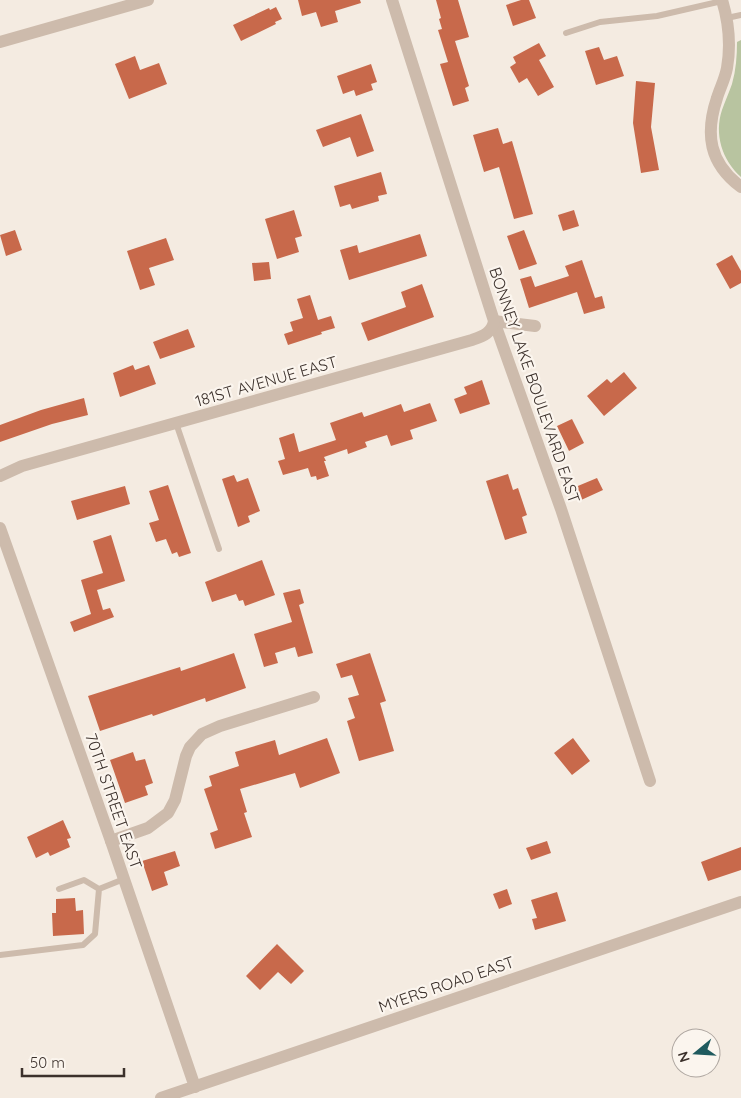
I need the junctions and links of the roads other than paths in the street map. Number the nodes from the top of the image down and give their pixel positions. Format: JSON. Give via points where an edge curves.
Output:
{"nodes":[{"id":1,"x":148,"y":0,"type":"edge"},
{"id":2,"x":392,"y":0,"type":"edge"},
{"id":3,"x":722,"y":1,"type":"edge"},
{"id":4,"x":741,"y":15,"type":"edge"},
{"id":5,"x":727,"y":18,"type":"junction"},
{"id":6,"x":566,"y":33,"type":"dead end"},
{"id":7,"x":0,"y":42,"type":"edge"},
{"id":8,"x":741,"y":186,"type":"edge"},
{"id":9,"x":494,"y":321,"type":"junction"},
{"id":10,"x":535,"y":326,"type":"dead end"},
{"id":11,"x":176,"y":423,"type":"junction"},
{"id":12,"x":0,"y":476,"type":"edge"},
{"id":13,"x":0,"y":528,"type":"edge"},
{"id":14,"x":220,"y":549,"type":"dead end"},
{"id":15,"x":314,"y":697,"type":"dead end"},
{"id":16,"x":650,"y":781,"type":"dead end"},
{"id":17,"x":111,"y":841,"type":"junction"},
{"id":18,"x":124,"y":879,"type":"junction"},
{"id":19,"x":59,"y":889,"type":"dead end"},
{"id":20,"x":99,"y":889,"type":"junction"},
{"id":21,"x":741,"y":902,"type":"edge"},
{"id":22,"x":0,"y":955,"type":"edge"},
{"id":23,"x":195,"y":1087,"type":"junction"},
{"id":24,"x":161,"y":1098,"type":"edge"}],
"edges":[{"from":1,"to":7,"type":"street"},
{"from":2,"to":9,"type":"street","name":"BONNEY LAKE BOULEVARD EAST"},
{"from":3,"to":5,"type":"street"},
{"from":3,"to":6,"type":"lane","via":[[657,16],[600,22]]},
{"from":4,"to":5,"type":"lane"},
{"from":5,"to":8,"type":"street","via":[[730,36],[727,66],[710,134],[711,146],[720,165]]},
{"from":9,"to":10,"type":"street"},
{"from":9,"to":11,"type":"street","name":"181ST AVENUE EAST","via":[[489,332],[472,340]]},
{"from":9,"to":16,"type":"street","name":"BONNEY LAKE BOULEVARD EAST","via":[[561,509]]},
{"from":11,"to":12,"type":"street","name":"181ST AVENUE EAST","via":[[22,466]]},
{"from":11,"to":14,"type":"lane"},
{"from":13,"to":17,"type":"street","name":"70TH STREET EAST"},
{"from":15,"to":17,"type":"street","via":[[202,734],[186,756],[175,800],[168,813],[148,828]]},
{"from":17,"to":18,"type":"street","name":"70TH STREET EAST"},
{"from":18,"to":20,"type":"lane"},
{"from":18,"to":23,"type":"street","name":"70TH STREET EAST"},
{"from":19,"to":20,"type":"lane","via":[[84,880]]},
{"from":20,"to":22,"type":"lane","via":[[95,934],[83,945]]},
{"from":21,"to":23,"type":"street","name":"MYERS ROAD EAST"},
{"from":23,"to":24,"type":"street","name":"MYERS ROAD EAST"}]}
